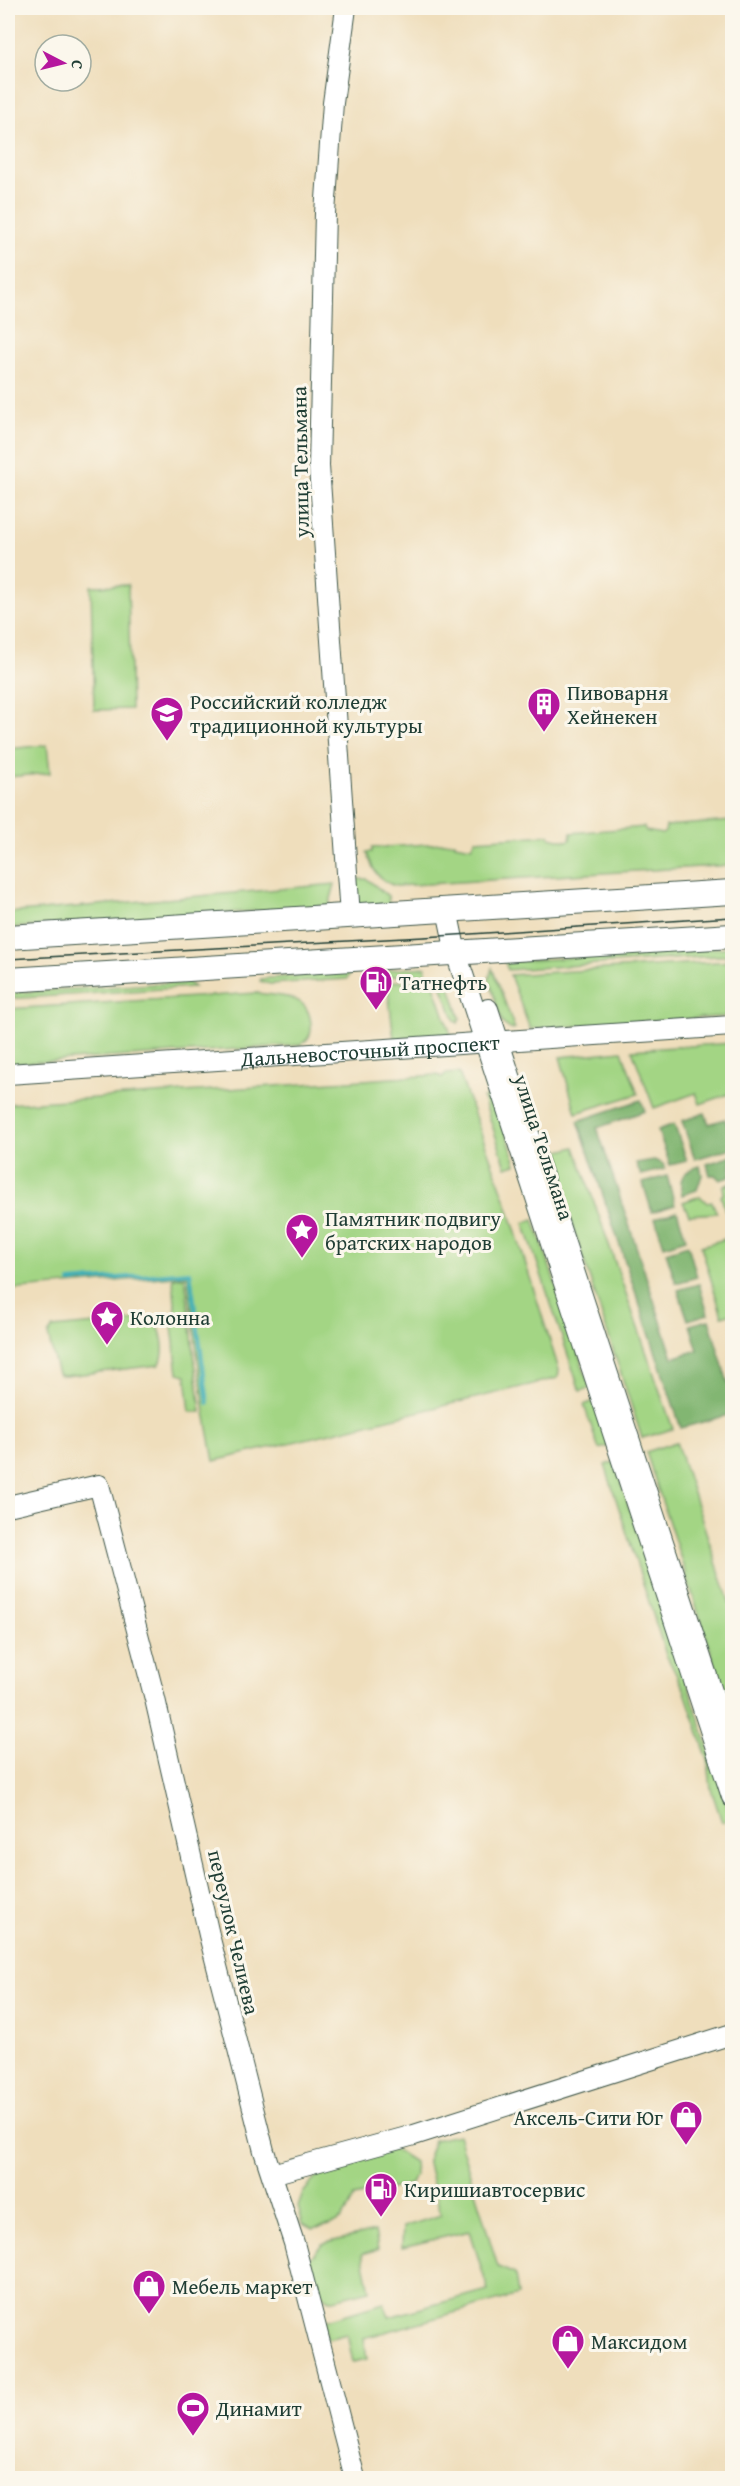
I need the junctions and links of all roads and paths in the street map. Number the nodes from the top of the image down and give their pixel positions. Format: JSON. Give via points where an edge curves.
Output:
{"nodes":[{"id":1,"x":346,"y":8,"type":"edge"},
{"id":2,"x":732,"y":892,"type":"edge"},
{"id":3,"x":447,"y":910,"type":"junction"},
{"id":4,"x":350,"y":916,"type":"junction"},
{"id":5,"x":732,"y":936,"type":"edge"},
{"id":6,"x":8,"y":937,"type":"edge"},
{"id":7,"x":463,"y":953,"type":"junction"},
{"id":8,"x":8,"y":980,"type":"edge"},
{"id":9,"x":732,"y":1026,"type":"edge"},
{"id":10,"x":492,"y":1042,"type":"junction"},
{"id":11,"x":8,"y":1074,"type":"edge"},
{"id":12,"x":8,"y":1506,"type":"edge"},
{"id":13,"x":732,"y":1752,"type":"edge"},
{"id":14,"x":732,"y":1797,"type":"edge"},
{"id":15,"x":732,"y":2034,"type":"edge"},
{"id":16,"x":272,"y":2174,"type":"junction"},
{"id":17,"x":355,"y":2478,"type":"edge"}],
"edges":[{"from":1,"to":4,"type":"street","name":"улица Тельмана","via":[[333,103],[325,213],[319,466]]},
{"from":2,"to":3,"type":"main road"},
{"from":3,"to":4,"type":"main road"},
{"from":3,"to":7,"type":"street","name":"улица Тельмана"},
{"from":4,"to":6,"type":"main road"},
{"from":5,"to":7,"type":"main road"},
{"from":7,"to":8,"type":"main road"},
{"from":7,"to":10,"type":"street","name":"улица Тельмана"},
{"from":9,"to":10,"type":"street","name":"Дальневосточный проспект"},
{"from":10,"to":11,"type":"street","name":"Дальневосточный проспект"},
{"from":10,"to":13,"type":"street","name":"улица Тельмана"},
{"from":10,"to":14,"type":"street","name":"улица Тельмана"},
{"from":12,"to":16,"type":"street","name":"переулок Челиева","via":[[99,1485]]},
{"from":15,"to":16,"type":"street","via":[[414,2135]]},
{"from":16,"to":17,"type":"street","name":"переулок Челиева","via":[[294,2243]]}]}
